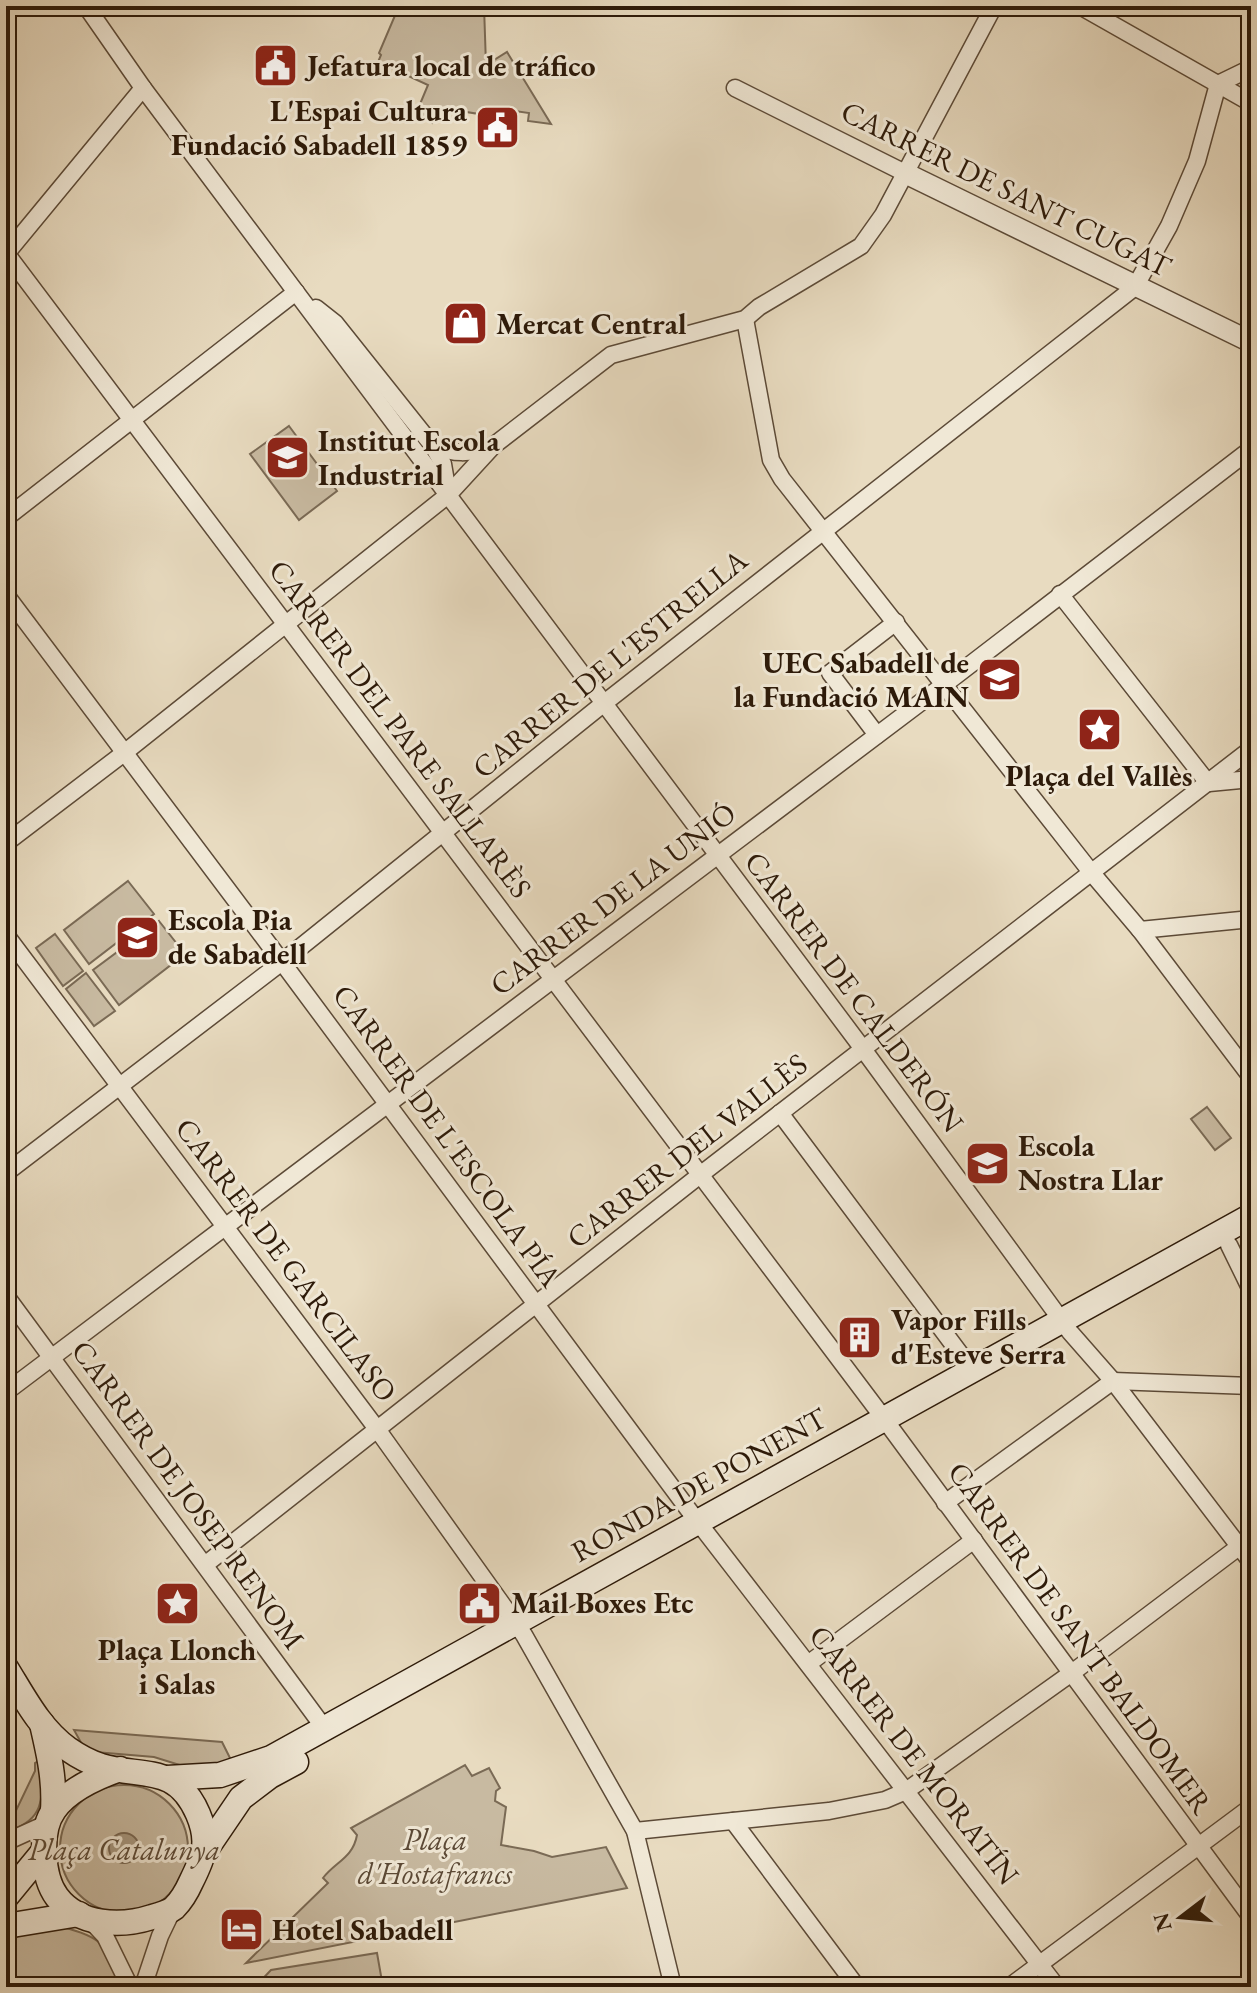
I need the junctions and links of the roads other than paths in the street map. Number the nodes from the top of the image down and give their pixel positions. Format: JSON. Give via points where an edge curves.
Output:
{"nodes":[{"id":1,"x":86,"y":6,"type":"edge"},
{"id":2,"x":994,"y":6,"type":"edge"},
{"id":3,"x":1080,"y":6,"type":"edge"},
{"id":4,"x":1251,"y":68,"type":"edge"},
{"id":5,"x":1218,"y":84,"type":"junction"},
{"id":6,"x":143,"y":88,"type":"junction"},
{"id":7,"x":735,"y":88,"type":"dead end"},
{"id":8,"x":1251,"y":103,"type":"edge"},
{"id":9,"x":905,"y":173,"type":"junction"},
{"id":10,"x":6,"y":254,"type":"edge"},
{"id":11,"x":1135,"y":287,"type":"junction"},
{"id":12,"x":296,"y":292,"type":"junction"},
{"id":13,"x":745,"y":319,"type":"junction"},
{"id":14,"x":1250,"y":341,"type":"edge"},
{"id":15,"x":133,"y":419,"type":"junction"},
{"id":16,"x":433,"y":446,"type":"junction"},
{"id":17,"x":493,"y":446,"type":"junction"},
{"id":18,"x":1251,"y":449,"type":"edge"},
{"id":19,"x":448,"y":495,"type":"junction"},
{"id":20,"x":6,"y":518,"type":"edge"},
{"id":21,"x":823,"y":529,"type":"junction"},
{"id":22,"x":1060,"y":594,"type":"junction"},
{"id":23,"x":6,"y":595,"type":"edge"},
{"id":24,"x":896,"y":622,"type":"junction"},
{"id":25,"x":287,"y":623,"type":"junction"},
{"id":26,"x":945,"y":684,"type":"junction"},
{"id":27,"x":603,"y":704,"type":"junction"},
{"id":28,"x":877,"y":735,"type":"junction"},
{"id":29,"x":1251,"y":749,"type":"edge"},
{"id":30,"x":124,"y":753,"type":"junction"},
{"id":31,"x":1251,"y":779,"type":"edge"},
{"id":32,"x":1208,"y":783,"type":"junction"},
{"id":33,"x":442,"y":834,"type":"junction"},
{"id":34,"x":6,"y":843,"type":"edge"},
{"id":35,"x":717,"y":855,"type":"junction"},
{"id":36,"x":1091,"y":872,"type":"junction"},
{"id":37,"x":1251,"y":919,"type":"edge"},
{"id":38,"x":1140,"y":930,"type":"junction"},
{"id":39,"x":6,"y":935,"type":"edge"},
{"id":40,"x":282,"y":962,"type":"junction"},
{"id":41,"x":553,"y":979,"type":"junction"},
{"id":42,"x":863,"y":1049,"type":"junction"},
{"id":43,"x":1251,"y":1077,"type":"edge"},
{"id":44,"x":120,"y":1084,"type":"junction"},
{"id":45,"x":388,"y":1105,"type":"junction"},
{"id":46,"x":780,"y":1113,"type":"junction"},
{"id":47,"x":6,"y":1173,"type":"edge"},
{"id":48,"x":700,"y":1175,"type":"junction"},
{"id":49,"x":1251,"y":1216,"type":"edge"},
{"id":50,"x":226,"y":1227,"type":"junction"},
{"id":51,"x":1251,"y":1233,"type":"edge"},
{"id":52,"x":1229,"y":1245,"type":"junction"},
{"id":53,"x":1251,"y":1290,"type":"edge"},
{"id":54,"x":6,"y":1296,"type":"edge"},
{"id":55,"x":537,"y":1305,"type":"junction"},
{"id":56,"x":1066,"y":1326,"type":"junction"},
{"id":57,"x":52,"y":1358,"type":"junction"},
{"id":58,"x":973,"y":1371,"type":"junction"},
{"id":59,"x":1113,"y":1381,"type":"junction"},
{"id":60,"x":1251,"y":1386,"type":"edge"},
{"id":61,"x":6,"y":1392,"type":"edge"},
{"id":62,"x":889,"y":1425,"type":"junction"},
{"id":63,"x":377,"y":1429,"type":"junction"},
{"id":64,"x":945,"y":1503,"type":"junction"},
{"id":65,"x":703,"y":1528,"type":"junction"},
{"id":66,"x":974,"y":1540,"type":"junction"},
{"id":67,"x":1240,"y":1546,"type":"junction"},
{"id":68,"x":726,"y":1558,"type":"joint"},
{"id":69,"x":1251,"y":1562,"type":"edge"},
{"id":70,"x":206,"y":1564,"type":"junction"},
{"id":71,"x":520,"y":1629,"type":"junction"},
{"id":72,"x":808,"y":1664,"type":"junction"},
{"id":73,"x":6,"y":1668,"type":"edge"},
{"id":74,"x":1073,"y":1672,"type":"junction"},
{"id":75,"x":42,"y":1724,"type":"junction"},
{"id":76,"x":325,"y":1729,"type":"junction"},
{"id":77,"x":120,"y":1769,"type":"junction"},
{"id":78,"x":167,"y":1778,"type":"junction"},
{"id":79,"x":906,"y":1791,"type":"junction"},
{"id":80,"x":1251,"y":1807,"type":"edge"},
{"id":81,"x":51,"y":1817,"type":"junction"},
{"id":82,"x":733,"y":1821,"type":"junction"},
{"id":83,"x":635,"y":1831,"type":"junction"},
{"id":84,"x":6,"y":1842,"type":"edge"},
{"id":85,"x":1199,"y":1846,"type":"junction"},
{"id":86,"x":205,"y":1851,"type":"junction"},
{"id":87,"x":43,"y":1852,"type":"junction"},
{"id":88,"x":6,"y":1897,"type":"edge"},
{"id":89,"x":173,"y":1909,"type":"junction"},
{"id":90,"x":83,"y":1915,"type":"junction"},
{"id":91,"x":1251,"y":1917,"type":"edge"},
{"id":92,"x":6,"y":1926,"type":"edge"},
{"id":93,"x":1040,"y":1964,"type":"junction"},
{"id":94,"x":130,"y":1987,"type":"edge"},
{"id":95,"x":143,"y":1987,"type":"edge"},
{"id":96,"x":673,"y":1987,"type":"edge"},
{"id":97,"x":857,"y":1987,"type":"edge"},
{"id":98,"x":1009,"y":1987,"type":"edge"},
{"id":99,"x":1057,"y":1987,"type":"edge"}],
"edges":[{"from":1,"to":6,"type":"street","name":"CARRER DE CALDERÓN"},
{"from":2,"to":9,"type":"street"},
{"from":3,"to":5,"type":"street"},
{"from":4,"to":5,"type":"street"},
{"from":5,"to":8,"type":"street"},
{"from":5,"to":11,"type":"street","via":[[1197,161]]},
{"from":6,"to":10,"type":"street"},
{"from":6,"to":12,"type":"street","name":"CARRER DE CALDERÓN"},
{"from":7,"to":9,"type":"street","name":"CARRER DE SANT CUGAT"},
{"from":9,"to":11,"type":"street","name":"CARRER DE SANT CUGAT"},
{"from":9,"to":13,"type":"street","via":[[861,246]]},
{"from":10,"to":15,"type":"street","name":"CARRER DEL PARE SALLARÈS"},
{"from":11,"to":14,"type":"street","name":"CARRER DE SANT CUGAT"},
{"from":11,"to":21,"type":"street","name":"CARRER DE L'ESTRELLA"},
{"from":12,"to":15,"type":"street"},
{"from":12,"to":16,"type":"street","name":"CARRER DE CALDERÓN","via":[[335,323]]},
{"from":12,"to":19,"type":"street","name":"CARRER DE CALDERÓN"},
{"from":13,"to":17,"type":"street","via":[[611,355]]},
{"from":13,"to":21,"type":"street","via":[[771,460]]},
{"from":15,"to":20,"type":"street"},
{"from":15,"to":25,"type":"street","name":"CARRER DEL PARE SALLARÈS"},
{"from":16,"to":17,"type":"street","via":[[451,453]]},
{"from":16,"to":19,"type":"street","name":"CARRER DE CALDERÓN","via":[[443,464]]},
{"from":17,"to":19,"type":"street"},
{"from":18,"to":22,"type":"street","name":"CARRER DE LA UNIÓ"},
{"from":19,"to":25,"type":"street"},
{"from":19,"to":27,"type":"street","name":"CARRER DE CALDERÓN"},
{"from":21,"to":24,"type":"street"},
{"from":21,"to":27,"type":"street","name":"CARRER DE L'ESTRELLA"},
{"from":22,"to":26,"type":"street","name":"CARRER DE LA UNIÓ"},
{"from":22,"to":32,"type":"street"},
{"from":23,"to":30,"type":"street","name":"CARRER DE L'ESCOLA PÍA"},
{"from":24,"to":26,"type":"street"},
{"from":24,"to":28,"type":"street","via":[[830,673]]},
{"from":25,"to":30,"type":"street"},
{"from":25,"to":33,"type":"street","name":"CARRER DEL PARE SALLARÈS"},
{"from":26,"to":28,"type":"street","name":"CARRER DE LA UNIÓ"},
{"from":26,"to":36,"type":"street"},
{"from":27,"to":33,"type":"street","name":"CARRER DE L'ESTRELLA"},
{"from":27,"to":35,"type":"street","name":"CARRER DE CALDERÓN"},
{"from":28,"to":35,"type":"street","name":"CARRER DE LA UNIÓ"},
{"from":29,"to":32,"type":"street"},
{"from":30,"to":34,"type":"street"},
{"from":30,"to":40,"type":"street","name":"CARRER DE L'ESCOLA PÍA"},
{"from":31,"to":32,"type":"street"},
{"from":32,"to":36,"type":"street"},
{"from":33,"to":40,"type":"street","name":"CARRER DE L'ESTRELLA"},
{"from":33,"to":41,"type":"street","name":"CARRER DEL PARE SALLARÈS"},
{"from":35,"to":41,"type":"street","name":"CARRER DE LA UNIÓ"},
{"from":35,"to":42,"type":"street","name":"CARRER DE CALDERÓN"},
{"from":36,"to":38,"type":"street"},
{"from":36,"to":42,"type":"street","name":"CARRER DEL VALLÈS"},
{"from":37,"to":38,"type":"street"},
{"from":38,"to":43,"type":"street"},
{"from":39,"to":44,"type":"street","name":"CARRER DE GARCILASO"},
{"from":40,"to":44,"type":"street","name":"CARRER DE L'ESTRELLA"},
{"from":40,"to":45,"type":"street","name":"CARRER DE L'ESCOLA PÍA"},
{"from":41,"to":45,"type":"street","name":"CARRER DE LA UNIÓ"},
{"from":41,"to":48,"type":"street","name":"CARRER DEL PARE SALLARÈS"},
{"from":42,"to":46,"type":"street","name":"CARRER DEL VALLÈS"},
{"from":42,"to":56,"type":"street","name":"CARRER DE CALDERÓN"},
{"from":44,"to":47,"type":"street","name":"CARRER DE L'ESTRELLA"},
{"from":44,"to":50,"type":"street","name":"CARRER DE GARCILASO"},
{"from":45,"to":50,"type":"street","name":"CARRER DE LA UNIÓ"},
{"from":45,"to":55,"type":"street","name":"CARRER DE L'ESCOLA PÍA"},
{"from":46,"to":48,"type":"street","name":"CARRER DEL VALLÈS"},
{"from":46,"to":58,"type":"street"},
{"from":48,"to":55,"type":"street","name":"CARRER DEL VALLÈS"},
{"from":48,"to":62,"type":"street","name":"CARRER DEL PARE SALLARÈS"},
{"from":49,"to":56,"type":"main road","name":"RONDA DE PONENT"},
{"from":50,"to":57,"type":"street","name":"CARRER DE LA UNIÓ"},
{"from":50,"to":63,"type":"street","name":"CARRER DE GARCILASO"},
{"from":51,"to":52,"type":"main road","name":"RONDA DE PONENT"},
{"from":52,"to":53,"type":"street"},
{"from":52,"to":56,"type":"main road","name":"RONDA DE PONENT"},
{"from":54,"to":57,"type":"street","name":"CARRER DE JOSEP RENOM"},
{"from":55,"to":63,"type":"street","name":"CARRER DEL VALLÈS"},
{"from":55,"to":65,"type":"street","name":"CARRER DE L'ESCOLA PÍA"},
{"from":56,"to":58,"type":"main road","name":"RONDA DE PONENT"},
{"from":56,"to":59,"type":"street","name":"CARRER DE CALDERÓN"},
{"from":56,"to":62,"type":"main road","name":"RONDA DE PONENT"},
{"from":57,"to":61,"type":"street","name":"CARRER DE LA UNIÓ"},
{"from":57,"to":70,"type":"street","name":"CARRER DE JOSEP RENOM"},
{"from":58,"to":62,"type":"main road","name":"RONDA DE PONENT"},
{"from":59,"to":60,"type":"street"},
{"from":59,"to":64,"type":"street"},
{"from":59,"to":67,"type":"street","name":"CARRER DE CALDERÓN"},
{"from":62,"to":64,"type":"street","name":"CARRER DE SANT BALDOMER"},
{"from":62,"to":65,"type":"main road","name":"RONDA DE PONENT"},
{"from":63,"to":70,"type":"street","name":"CARRER DEL VALLÈS"},
{"from":63,"to":71,"type":"street","name":"CARRER DE GARCILASO"},
{"from":64,"to":66,"type":"street","name":"CARRER DE SANT BALDOMER"},
{"from":65,"to":68,"type":"street","name":"CARRER DE L'ESCOLA PÍA"},
{"from":65,"to":71,"type":"main road","name":"RONDA DE PONENT"},
{"from":66,"to":72,"type":"street"},
{"from":66,"to":74,"type":"street","name":"CARRER DE SANT BALDOMER"},
{"from":67,"to":69,"type":"street","name":"CARRER DE CALDERÓN"},
{"from":67,"to":74,"type":"street"},
{"from":68,"to":72,"type":"street","name":"CARRER DE MORATÍN"},
{"from":70,"to":76,"type":"street","name":"CARRER DE JOSEP RENOM"},
{"from":71,"to":76,"type":"main road","name":"RONDA DE PONENT"},
{"from":71,"to":83,"type":"street","name":"CARRER DE GARCILASO"},
{"from":71,"to":86,"type":"main road","name":"RONDA DE PONENT","via":[[257,1784],[241,1798]]},
{"from":72,"to":79,"type":"street","name":"CARRER DE MORATÍN"},
{"from":73,"to":75,"type":"main road"},
{"from":74,"to":79,"type":"street"},
{"from":74,"to":85,"type":"street","name":"CARRER DE SANT BALDOMER"},
{"from":75,"to":77,"type":"main road","via":[[79,1755]]},
{"from":75,"to":81,"type":"main road","via":[[55,1788]]},
{"from":76,"to":78,"type":"main road","name":"RONDA DE PONENT","via":[[236,1771]]},
{"from":77,"to":78,"type":"main road"},
{"from":77,"to":81,"type":"main road","via":[[87,1783]]},
{"from":78,"to":86,"type":"main road","via":[[196,1810]]},
{"from":79,"to":82,"type":"street","via":[[829,1811]]},
{"from":79,"to":93,"type":"street","name":"CARRER DE MORATÍN"},
{"from":80,"to":85,"type":"street"},
{"from":81,"to":84,"type":"street"},
{"from":81,"to":87,"type":"main road"},
{"from":82,"to":83,"type":"street"},
{"from":82,"to":97,"type":"street"},
{"from":83,"to":96,"type":"street","name":"CARRER DE GARCILASO"},
{"from":85,"to":91,"type":"street","name":"CARRER DE SANT BALDOMER"},
{"from":85,"to":93,"type":"street"},
{"from":86,"to":89,"type":"main road"},
{"from":87,"to":88,"type":"main road"},
{"from":87,"to":90,"type":"main road","via":[[58,1899]]},
{"from":89,"to":90,"type":"main road","via":[[124,1924]]},
{"from":89,"to":95,"type":"street"},
{"from":90,"to":92,"type":"main road"},
{"from":90,"to":94,"type":"street","via":[[105,1936]]},
{"from":93,"to":98,"type":"street"},
{"from":93,"to":99,"type":"street","name":"CARRER DE MORATÍN"}]}
